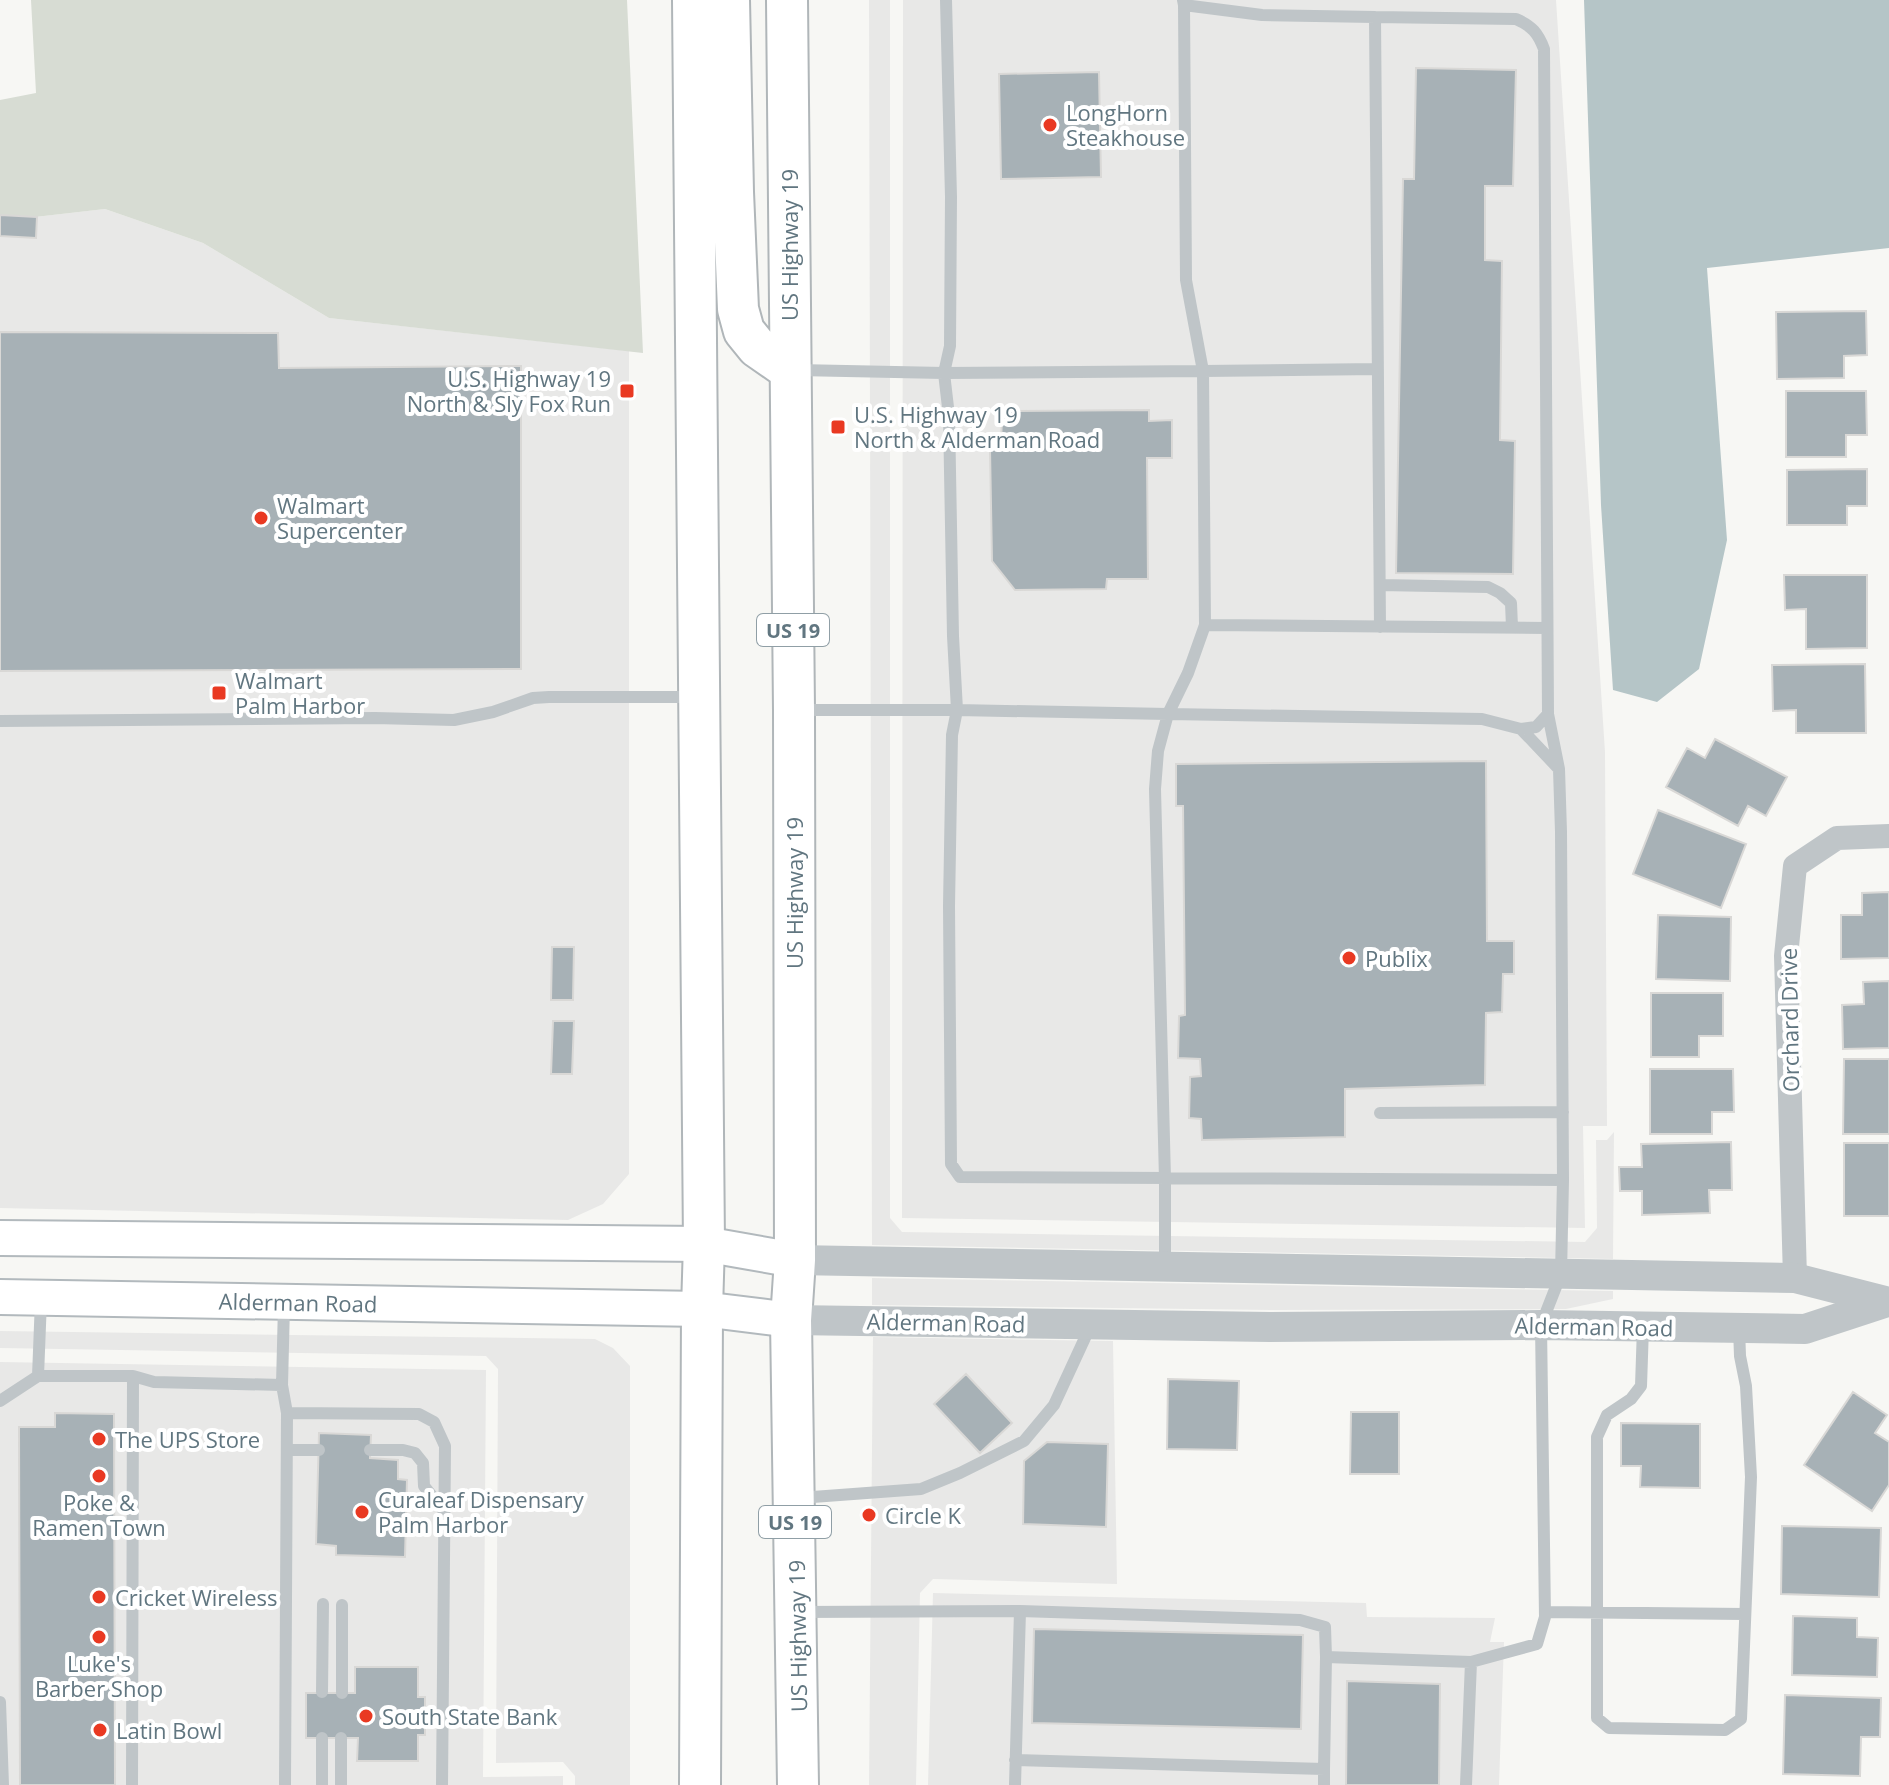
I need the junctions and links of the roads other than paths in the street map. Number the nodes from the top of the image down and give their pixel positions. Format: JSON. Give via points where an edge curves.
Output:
{"nodes":[{"id":1,"x":693,"y":0,"type":"edge"},
{"id":2,"x":729,"y":0,"type":"edge"},
{"id":3,"x":787,"y":0,"type":"edge"},
{"id":4,"x":946,"y":0,"type":"edge"},
{"id":5,"x":1183,"y":3,"type":"edge"},
{"id":6,"x":1375,"y":17,"type":"junction"},
{"id":7,"x":1378,"y":369,"type":"junction"},
{"id":8,"x":790,"y":370,"type":"junction"},
{"id":9,"x":1203,"y":371,"type":"junction"},
{"id":10,"x":944,"y":373,"type":"junction"},
{"id":11,"x":1380,"y":585,"type":"junction"},
{"id":12,"x":1205,"y":625,"type":"junction"},
{"id":13,"x":1380,"y":627,"type":"junction"},
{"id":14,"x":1512,"y":627,"type":"junction"},
{"id":15,"x":1546,"y":628,"type":"junction"},
{"id":16,"x":699,"y":697,"type":"junction"},
{"id":17,"x":794,"y":710,"type":"junction"},
{"id":18,"x":957,"y":710,"type":"junction"},
{"id":19,"x":1168,"y":714,"type":"junction"},
{"id":20,"x":1548,"y":714,"type":"junction"},
{"id":21,"x":0,"y":721,"type":"edge"},
{"id":22,"x":1521,"y":729,"type":"junction"},
{"id":23,"x":1559,"y":769,"type":"junction"},
{"id":24,"x":1889,"y":836,"type":"edge"},
{"id":25,"x":1563,"y":1112,"type":"junction"},
{"id":26,"x":1380,"y":1113,"type":"dead end"},
{"id":27,"x":1165,"y":1179,"type":"junction"},
{"id":28,"x":1563,"y":1180,"type":"junction"},
{"id":29,"x":0,"y":1238,"type":"edge"},
{"id":30,"x":704,"y":1244,"type":"junction"},
{"id":31,"x":795,"y":1260,"type":"junction"},
{"id":32,"x":1165,"y":1266,"type":"junction"},
{"id":33,"x":1561,"y":1274,"type":"junction"},
{"id":34,"x":1795,"y":1278,"type":"junction"},
{"id":35,"x":0,"y":1297,"type":"edge"},
{"id":36,"x":41,"y":1298,"type":"junction"},
{"id":37,"x":284,"y":1302,"type":"junction"},
{"id":38,"x":1888,"y":1302,"type":"edge"},
{"id":39,"x":702,"y":1309,"type":"junction"},
{"id":40,"x":791,"y":1320,"type":"junction"},
{"id":41,"x":1091,"y":1324,"type":"junction"},
{"id":42,"x":1541,"y":1325,"type":"junction"},
{"id":43,"x":1643,"y":1327,"type":"junction"},
{"id":44,"x":1739,"y":1328,"type":"junction"},
{"id":45,"x":38,"y":1376,"type":"junction"},
{"id":46,"x":133,"y":1376,"type":"junction"},
{"id":47,"x":282,"y":1385,"type":"junction"},
{"id":48,"x":0,"y":1401,"type":"edge"},
{"id":49,"x":287,"y":1413,"type":"junction"},
{"id":50,"x":287,"y":1450,"type":"junction"},
{"id":51,"x":319,"y":1450,"type":"dead end"},
{"id":52,"x":370,"y":1450,"type":"dead end"},
{"id":53,"x":795,"y":1498,"type":"junction"},
{"id":54,"x":444,"y":1511,"type":"junction"},
{"id":55,"x":323,"y":1604,"type":"dead end"},
{"id":56,"x":342,"y":1605,"type":"dead end"},
{"id":57,"x":1020,"y":1611,"type":"junction"},
{"id":58,"x":797,"y":1612,"type":"junction"},
{"id":59,"x":1545,"y":1612,"type":"junction"},
{"id":60,"x":1597,"y":1613,"type":"junction"},
{"id":61,"x":1745,"y":1614,"type":"junction"},
{"id":62,"x":1326,"y":1657,"type":"junction"},
{"id":63,"x":1471,"y":1662,"type":"junction"},
{"id":64,"x":322,"y":1692,"type":"dead end"},
{"id":65,"x":342,"y":1693,"type":"dead end"},
{"id":66,"x":0,"y":1702,"type":"edge"},
{"id":67,"x":322,"y":1738,"type":"dead end"},
{"id":68,"x":341,"y":1738,"type":"dead end"},
{"id":69,"x":1015,"y":1760,"type":"junction"},
{"id":70,"x":1324,"y":1769,"type":"junction"},
{"id":71,"x":3,"y":1785,"type":"edge"},
{"id":72,"x":132,"y":1785,"type":"edge"},
{"id":73,"x":285,"y":1785,"type":"edge"},
{"id":74,"x":322,"y":1785,"type":"edge"},
{"id":75,"x":341,"y":1785,"type":"edge"},
{"id":76,"x":442,"y":1785,"type":"edge"},
{"id":77,"x":700,"y":1785,"type":"edge"},
{"id":78,"x":798,"y":1785,"type":"edge"},
{"id":79,"x":1015,"y":1785,"type":"edge"},
{"id":80,"x":1324,"y":1785,"type":"edge"},
{"id":81,"x":1466,"y":1785,"type":"edge"}],
"edges":[{"from":1,"to":16,"type":"highway"},
{"from":2,"to":8,"type":"highway","via":[[738,309],[744,331],[757,347]]},
{"from":3,"to":8,"type":"highway","name":"US Highway 19","number":"US 19"},
{"from":4,"to":10,"type":"lane","via":[[951,197],[950,346]]},
{"from":5,"to":6,"type":"lane","via":[[1262,15]]},
{"from":5,"to":9,"type":"lane","via":[[1186,280]]},
{"from":6,"to":7,"type":"lane"},
{"from":6,"to":15,"type":"lane","via":[[1516,19],[1530,25],[1544,49]]},
{"from":7,"to":9,"type":"lane"},
{"from":7,"to":11,"type":"lane"},
{"from":8,"to":10,"type":"lane"},
{"from":8,"to":17,"type":"highway","name":"US Highway 19","number":"US 19"},
{"from":9,"to":10,"type":"lane"},
{"from":9,"to":12,"type":"lane"},
{"from":10,"to":18,"type":"lane"},
{"from":11,"to":13,"type":"lane"},
{"from":11,"to":14,"type":"lane","via":[[1488,587],[1511,603]]},
{"from":12,"to":13,"type":"lane"},
{"from":12,"to":19,"type":"lane"},
{"from":13,"to":14,"type":"lane"},
{"from":14,"to":15,"type":"lane"},
{"from":15,"to":20,"type":"lane"},
{"from":16,"to":21,"type":"lane","via":[[533,698],[454,720]]},
{"from":16,"to":30,"type":"highway"},
{"from":17,"to":18,"type":"lane"},
{"from":17,"to":31,"type":"highway","name":"US Highway 19","number":"US 19"},
{"from":18,"to":19,"type":"lane"},
{"from":18,"to":27,"type":"lane","via":[[949,906],[951,1164],[960,1177]]},
{"from":19,"to":22,"type":"lane","via":[[1482,719]]},
{"from":19,"to":27,"type":"lane","via":[[1155,789]]},
{"from":20,"to":22,"type":"lane","via":[[1536,727]]},
{"from":20,"to":23,"type":"lane"},
{"from":22,"to":23,"type":"lane"},
{"from":23,"to":25,"type":"lane"},
{"from":24,"to":34,"type":"street","name":"Orchard Drive","via":[[1837,838],[1795,866],[1786,956]]},
{"from":25,"to":26,"type":"lane"},
{"from":25,"to":28,"type":"lane"},
{"from":27,"to":28,"type":"lane"},
{"from":27,"to":32,"type":"lane"},
{"from":28,"to":33,"type":"lane"},
{"from":29,"to":30,"type":"main road","name":"Alderman Road"},
{"from":30,"to":31,"type":"main road","name":"Alderman Road"},
{"from":30,"to":39,"type":"highway"},
{"from":31,"to":32,"type":"street","name":"Alderman Road"},
{"from":31,"to":40,"type":"highway","name":"US Highway 19","number":"US 19"},
{"from":32,"to":33,"type":"street","name":"Alderman Road"},
{"from":33,"to":34,"type":"street","name":"Alderman Road"},
{"from":33,"to":42,"type":"lane"},
{"from":34,"to":38,"type":"street","name":"Alderman Road"},
{"from":35,"to":36,"type":"main road","name":"Alderman Road"},
{"from":36,"to":37,"type":"main road","name":"Alderman Road"},
{"from":36,"to":45,"type":"lane"},
{"from":37,"to":39,"type":"main road","name":"Alderman Road"},
{"from":37,"to":47,"type":"lane"},
{"from":38,"to":44,"type":"street","name":"Alderman Road","via":[[1805,1329]]},
{"from":39,"to":40,"type":"main road","name":"Alderman Road"},
{"from":39,"to":77,"type":"highway"},
{"from":40,"to":41,"type":"street","name":"Alderman Road"},
{"from":40,"to":53,"type":"highway","name":"US Highway 19","number":"US 19"},
{"from":41,"to":42,"type":"street","name":"Alderman Road"},
{"from":41,"to":53,"type":"lane","via":[[1054,1405],[1024,1441],[921,1489]]},
{"from":42,"to":43,"type":"street","name":"Alderman Road"},
{"from":42,"to":59,"type":"lane"},
{"from":43,"to":44,"type":"street","name":"Alderman Road"},
{"from":43,"to":60,"type":"lane","via":[[1641,1386],[1607,1415],[1597,1437]]},
{"from":44,"to":61,"type":"lane","via":[[1751,1477]]},
{"from":45,"to":46,"type":"lane"},
{"from":45,"to":48,"type":"lane"},
{"from":46,"to":47,"type":"lane","via":[[154,1382]]},
{"from":46,"to":72,"type":"lane"},
{"from":47,"to":49,"type":"lane"},
{"from":49,"to":50,"type":"lane"},
{"from":49,"to":54,"type":"lane","via":[[419,1414],[434,1422],[445,1446]]},
{"from":50,"to":51,"type":"lane"},
{"from":50,"to":73,"type":"lane"},
{"from":52,"to":54,"type":"lane","via":[[415,1453],[423,1463],[424,1486]]},
{"from":53,"to":58,"type":"highway","name":"US Highway 19","number":"US 19"},
{"from":54,"to":76,"type":"lane"},
{"from":55,"to":64,"type":"lane"},
{"from":56,"to":65,"type":"lane"},
{"from":57,"to":58,"type":"lane"},
{"from":57,"to":62,"type":"lane","via":[[1300,1620],[1325,1627]]},
{"from":57,"to":69,"type":"lane"},
{"from":58,"to":78,"type":"highway","name":"US Highway 19","number":"US 19"},
{"from":59,"to":60,"type":"lane"},
{"from":59,"to":63,"type":"lane","via":[[1537,1644]]},
{"from":60,"to":61,"type":"lane"},
{"from":60,"to":61,"type":"lane","via":[[1597,1718],[1609,1728],[1725,1730],[1741,1719]]},
{"from":62,"to":63,"type":"lane"},
{"from":62,"to":70,"type":"lane"},
{"from":63,"to":81,"type":"lane"},
{"from":66,"to":71,"type":"lane"},
{"from":67,"to":74,"type":"lane"},
{"from":68,"to":75,"type":"lane"},
{"from":69,"to":70,"type":"lane"},
{"from":69,"to":79,"type":"lane"},
{"from":70,"to":80,"type":"lane"}]}
